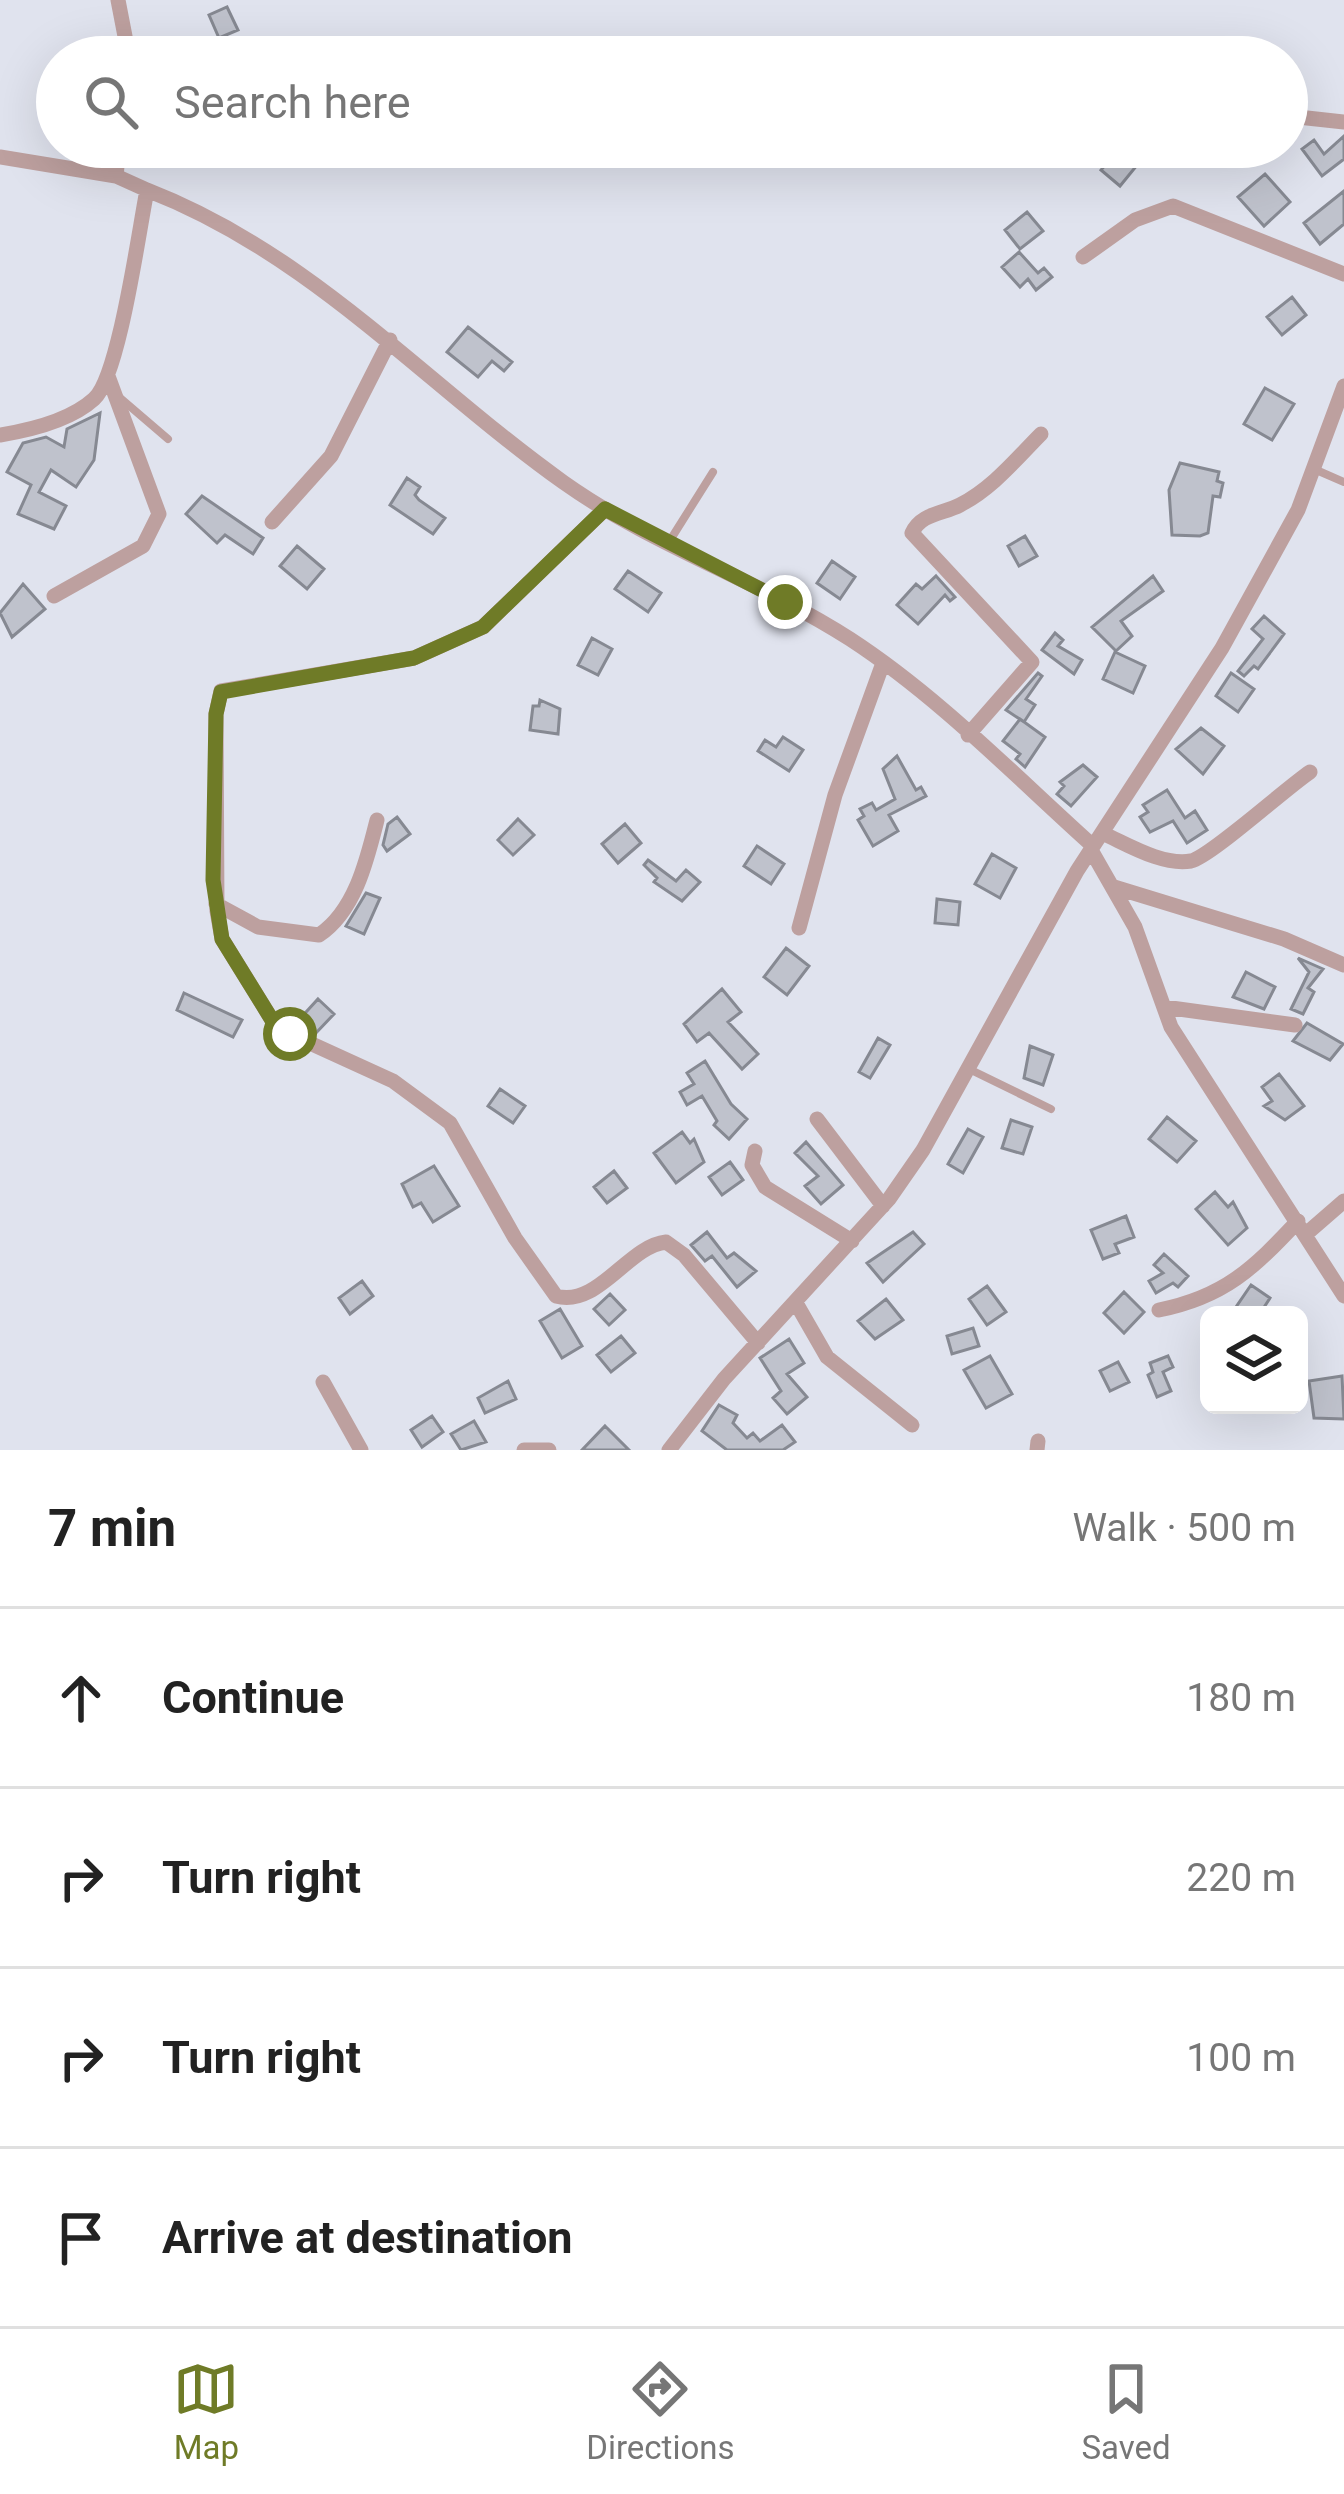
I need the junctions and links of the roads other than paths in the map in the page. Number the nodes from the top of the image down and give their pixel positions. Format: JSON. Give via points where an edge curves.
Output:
{"nodes":[{"id":1,"x":118,"y":0,"type":"edge"},
{"id":2,"x":125,"y":36,"type":"edge"},
{"id":3,"x":1308,"y":118,"type":"edge"},
{"id":4,"x":1344,"y":122,"type":"edge"},
{"id":5,"x":0,"y":157,"type":"edge"},
{"id":6,"x":36,"y":163,"type":"edge"},
{"id":7,"x":67,"y":168,"type":"edge"},
{"id":8,"x":117,"y":168,"type":"edge"},
{"id":9,"x":116,"y":176,"type":"junction"},
{"id":10,"x":147,"y":190,"type":"junction"},
{"id":11,"x":1083,"y":257,"type":"dead end"},
{"id":12,"x":1344,"y":274,"type":"edge"},
{"id":13,"x":390,"y":340,"type":"junction"},
{"id":14,"x":108,"y":376,"type":"junction"},
{"id":15,"x":1344,"y":386,"type":"edge"},
{"id":16,"x":116,"y":395,"type":"junction"},
{"id":17,"x":1337,"y":429,"type":"edge"},
{"id":18,"x":1041,"y":434,"type":"dead end"},
{"id":19,"x":0,"y":435,"type":"edge"},
{"id":20,"x":168,"y":439,"type":"dead end"},
{"id":21,"x":1314,"y":469,"type":"junction"},
{"id":22,"x":713,"y":472,"type":"dead end"},
{"id":23,"x":1344,"y":482,"type":"edge"},
{"id":24,"x":605,"y":509,"type":"junction"},
{"id":25,"x":272,"y":522,"type":"dead end"},
{"id":26,"x":667,"y":544,"type":"junction"},
{"id":27,"x":54,"y":596,"type":"dead end"},
{"id":28,"x":883,"y":663,"type":"junction"},
{"id":29,"x":968,"y":735,"type":"junction"},
{"id":30,"x":1310,"y":772,"type":"dead end"},
{"id":31,"x":377,"y":820,"type":"dead end"},
{"id":32,"x":1096,"y":843,"type":"junction"},
{"id":33,"x":1114,"y":886,"type":"junction"},
{"id":34,"x":216,"y":904,"type":"junction"},
{"id":35,"x":799,"y":928,"type":"dead end"},
{"id":36,"x":1344,"y":965,"type":"edge"},
{"id":37,"x":1164,"y":1007,"type":"junction"},
{"id":38,"x":1295,"y":1025,"type":"dead end"},
{"id":39,"x":969,"y":1070,"type":"junction"},
{"id":40,"x":1051,"y":1108,"type":"dead end"},
{"id":41,"x":817,"y":1119,"type":"dead end"},
{"id":42,"x":754,"y":1151,"type":"dead end"},
{"id":43,"x":1344,"y":1201,"type":"edge"},
{"id":44,"x":883,"y":1206,"type":"junction"},
{"id":45,"x":1302,"y":1227,"type":"junction"},
{"id":46,"x":852,"y":1241,"type":"junction"},
{"id":47,"x":1344,"y":1296,"type":"edge"},
{"id":48,"x":796,"y":1304,"type":"junction"},
{"id":49,"x":1159,"y":1310,"type":"dead end"},
{"id":50,"x":758,"y":1343,"type":"junction"},
{"id":51,"x":323,"y":1382,"type":"dead end"},
{"id":52,"x":912,"y":1425,"type":"dead end"},
{"id":53,"x":361,"y":1450,"type":"edge"},
{"id":54,"x":524,"y":1450,"type":"edge"},
{"id":55,"x":549,"y":1450,"type":"edge"},
{"id":56,"x":669,"y":1450,"type":"edge"}],
"edges":[{"from":1,"to":2,"type":"street"},
{"from":3,"to":4,"type":"street"},
{"from":5,"to":6,"type":"street"},
{"from":7,"to":9,"type":"street"},
{"from":8,"to":9,"type":"street"},
{"from":9,"to":10,"type":"street"},
{"from":10,"to":13,"type":"street","via":[[262,247]]},
{"from":10,"to":14,"type":"street"},
{"from":11,"to":12,"type":"street","via":[[1135,220],[1173,206]]},
{"from":13,"to":24,"type":"street"},
{"from":13,"to":25,"type":"street","via":[[332,456]]},
{"from":14,"to":16,"type":"street"},
{"from":14,"to":19,"type":"street","via":[[91,403],[48,427]]},
{"from":15,"to":17,"type":"street"},
{"from":16,"to":20,"type":"lane"},
{"from":16,"to":27,"type":"street","via":[[159,514],[143,546]]},
{"from":17,"to":21,"type":"street"},
{"from":18,"to":29,"type":"street","via":[[993,483],[922,519],[912,533],[1032,662]]},
{"from":21,"to":23,"type":"lane"},
{"from":21,"to":32,"type":"street","via":[[1222,648]]},
{"from":22,"to":26,"type":"lane"},
{"from":24,"to":26,"type":"street"},
{"from":24,"to":34,"type":"street","via":[[483,627],[414,658],[221,692]]},
{"from":26,"to":28,"type":"street","via":[[785,602]]},
{"from":28,"to":29,"type":"street"},
{"from":28,"to":35,"type":"street"},
{"from":29,"to":32,"type":"street"},
{"from":30,"to":32,"type":"street","via":[[1188,862]]},
{"from":31,"to":34,"type":"street","via":[[341,916],[319,935],[258,927]]},
{"from":32,"to":33,"type":"street"},
{"from":32,"to":39,"type":"street"},
{"from":33,"to":36,"type":"street"},
{"from":33,"to":37,"type":"street"},
{"from":34,"to":50,"type":"street","via":[[222,939],[272,1020],[393,1081],[450,1123],[556,1296],[575,1296],[666,1242]]},
{"from":37,"to":38,"type":"street"},
{"from":37,"to":45,"type":"street","via":[[1229,1124]]},
{"from":39,"to":40,"type":"lane"},
{"from":39,"to":44,"type":"street"},
{"from":41,"to":44,"type":"street"},
{"from":42,"to":46,"type":"street","via":[[755,1176],[765,1187]]},
{"from":43,"to":45,"type":"street"},
{"from":44,"to":46,"type":"street"},
{"from":45,"to":47,"type":"street"},
{"from":45,"to":49,"type":"street","via":[[1203,1301]]},
{"from":46,"to":48,"type":"street"},
{"from":48,"to":50,"type":"street"},
{"from":48,"to":52,"type":"street","via":[[827,1357]]},
{"from":50,"to":56,"type":"street"},
{"from":51,"to":53,"type":"street"},
{"from":54,"to":55,"type":"street"}]}
